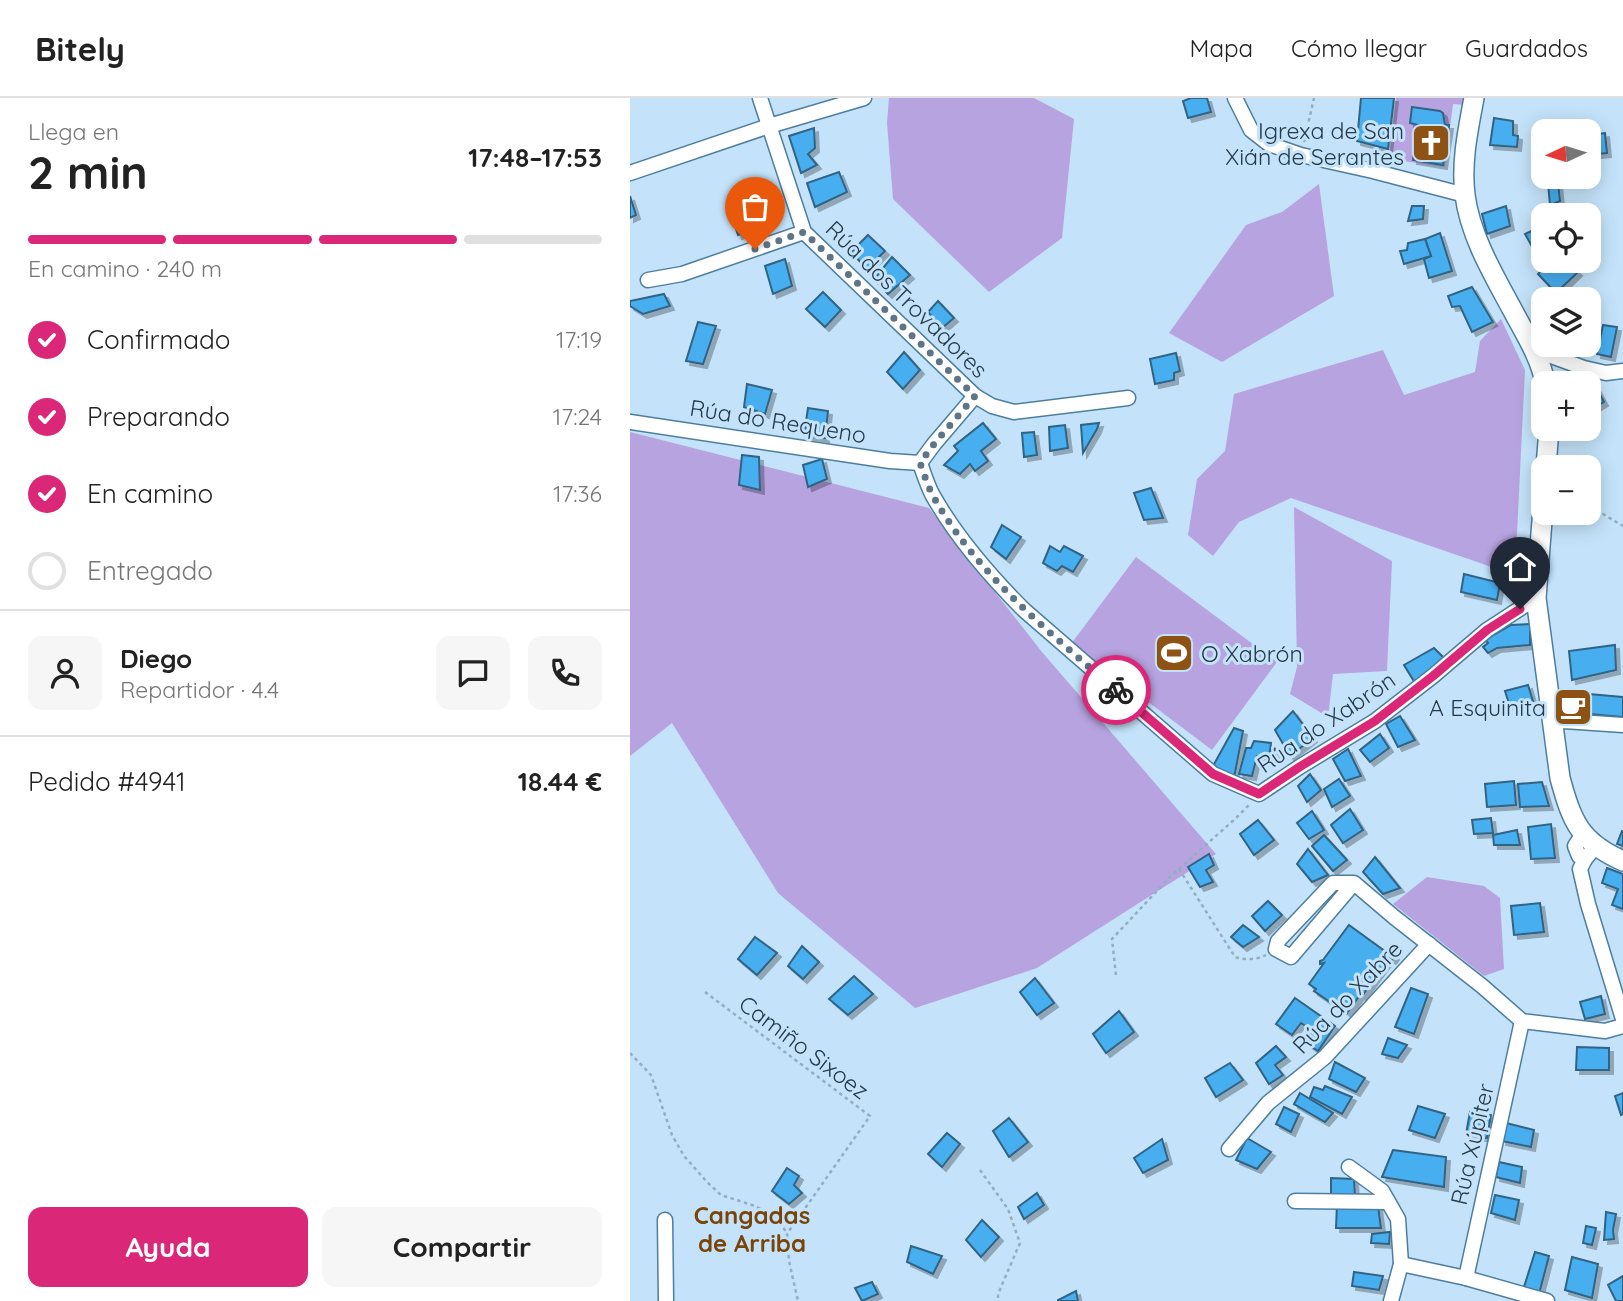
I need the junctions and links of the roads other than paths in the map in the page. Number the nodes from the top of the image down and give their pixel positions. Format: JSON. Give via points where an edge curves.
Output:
{"nodes":[{"id":1,"x":760,"y":98,"type":"edge"},
{"id":2,"x":864,"y":98,"type":"edge"},
{"id":3,"x":1235,"y":98,"type":"edge"},
{"id":4,"x":1474,"y":98,"type":"edge"},
{"id":5,"x":769,"y":126,"type":"junction"},
{"id":6,"x":630,"y":173,"type":"edge"},
{"id":7,"x":1465,"y":195,"type":"junction"},
{"id":8,"x":804,"y":232,"type":"junction"},
{"id":9,"x":648,"y":280,"type":"dead end"},
{"id":10,"x":1531,"y":347,"type":"edge"},
{"id":11,"x":1555,"y":357,"type":"edge"},
{"id":12,"x":1623,"y":371,"type":"edge"},
{"id":13,"x":975,"y":396,"type":"junction"},
{"id":14,"x":1128,"y":398,"type":"dead end"},
{"id":15,"x":630,"y":422,"type":"edge"},
{"id":16,"x":920,"y":463,"type":"junction"},
{"id":17,"x":1542,"y":525,"type":"edge"},
{"id":18,"x":1536,"y":598,"type":"junction"},
{"id":19,"x":1553,"y":722,"type":"junction"},
{"id":20,"x":1623,"y":725,"type":"edge"},
{"id":21,"x":1588,"y":846,"type":"junction"},
{"id":22,"x":1623,"y":861,"type":"edge"},
{"id":23,"x":1429,"y":944,"type":"junction"},
{"id":24,"x":1276,"y":948,"type":"road end"},
{"id":25,"x":1623,"y":1019,"type":"edge"},
{"id":26,"x":1522,"y":1021,"type":"junction"},
{"id":27,"x":1623,"y":1026,"type":"edge"},
{"id":28,"x":1229,"y":1149,"type":"dead end"},
{"id":29,"x":1349,"y":1167,"type":"dead end"},
{"id":30,"x":1295,"y":1201,"type":"dead end"},
{"id":31,"x":1388,"y":1202,"type":"junction"},
{"id":32,"x":665,"y":1220,"type":"dead end"},
{"id":33,"x":1401,"y":1264,"type":"junction"},
{"id":34,"x":1466,"y":1278,"type":"junction"},
{"id":35,"x":666,"y":1301,"type":"edge"},
{"id":36,"x":1391,"y":1301,"type":"edge"},
{"id":37,"x":1547,"y":1301,"type":"edge"}],
"edges":[{"from":1,"to":5,"type":"street","name":"Rúa dos Trovadores"},
{"from":2,"to":5,"type":"street"},
{"from":3,"to":7,"type":"street","via":[[1251,130],[1269,144]]},
{"from":4,"to":7,"type":"main road","via":[[1464,150]]},
{"from":5,"to":6,"type":"street"},
{"from":5,"to":8,"type":"street","name":"Rúa dos Trovadores"},
{"from":7,"to":10,"type":"main road","via":[[1474,232]]},
{"from":8,"to":9,"type":"street","via":[[682,274]]},
{"from":8,"to":13,"type":"street","name":"Rúa dos Trovadores"},
{"from":11,"to":12,"type":"street","via":[[1595,371]]},
{"from":13,"to":14,"type":"street","name":"Rúa dos Trovadores","via":[[1014,412]]},
{"from":13,"to":16,"type":"street"},
{"from":15,"to":16,"type":"street","name":"Rúa do Requeno"},
{"from":16,"to":18,"type":"street","name":"Rúa do Xabrón","via":[[931,492],[957,533],[1024,610],[1213,774],[1259,794],[1375,721],[1487,630]]},
{"from":17,"to":18,"type":"main road"},
{"from":18,"to":19,"type":"main road"},
{"from":19,"to":20,"type":"street"},
{"from":19,"to":21,"type":"main road","via":[[1567,806]]},
{"from":21,"to":22,"type":"main road"},
{"from":21,"to":25,"type":"street","via":[[1580,869]]},
{"from":23,"to":24,"type":"street","via":[[1354,883],[1334,883]]},
{"from":23,"to":26,"type":"street","name":"Rúa do Xabre"},
{"from":23,"to":28,"type":"street","name":"Rúa do Xabre","via":[[1325,1057],[1268,1103]]},
{"from":26,"to":27,"type":"street","via":[[1605,1031]]},
{"from":26,"to":34,"type":"street","name":"Rúa Xúpiter"},
{"from":29,"to":31,"type":"street","via":[[1382,1191]]},
{"from":30,"to":31,"type":"street"},
{"from":31,"to":33,"type":"street","via":[[1398,1219]]},
{"from":32,"to":35,"type":"street"},
{"from":33,"to":34,"type":"street"},
{"from":33,"to":36,"type":"street"},
{"from":34,"to":37,"type":"street"}]}
